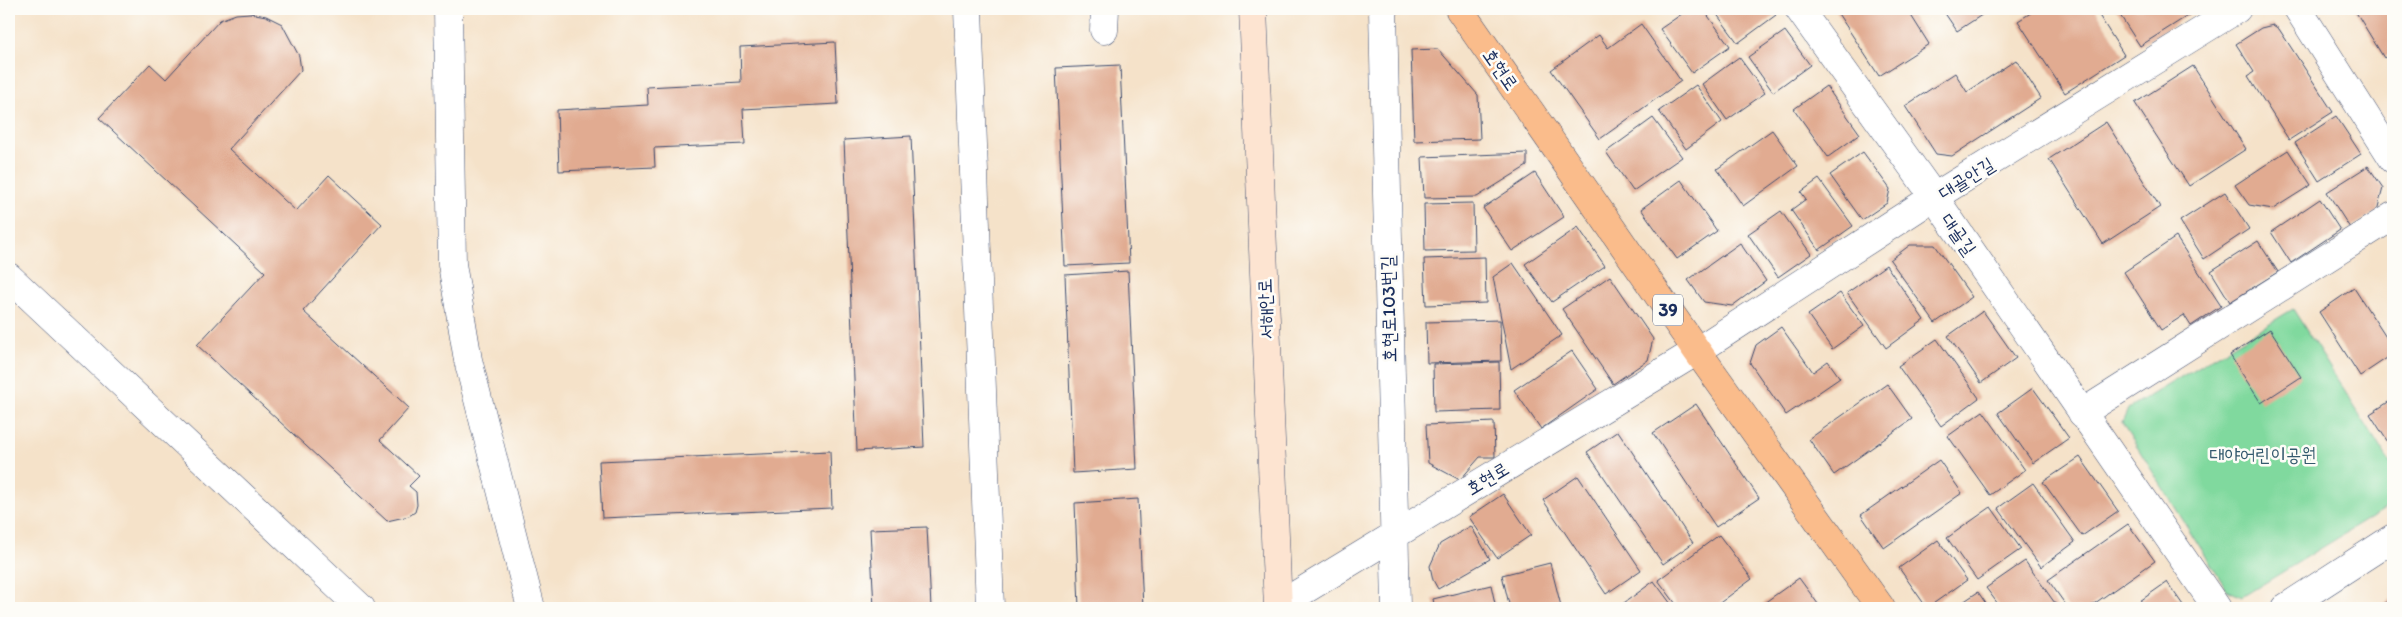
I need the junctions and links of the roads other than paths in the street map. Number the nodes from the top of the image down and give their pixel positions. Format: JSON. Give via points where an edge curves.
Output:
{"nodes":[{"id":1,"x":448,"y":9,"type":"edge"},
{"id":2,"x":968,"y":9,"type":"edge"},
{"id":3,"x":1254,"y":9,"type":"edge"},
{"id":4,"x":1383,"y":9,"type":"edge"},
{"id":5,"x":1459,"y":9,"type":"edge"},
{"id":6,"x":1799,"y":9,"type":"edge"},
{"id":7,"x":2237,"y":9,"type":"edge"},
{"id":8,"x":2298,"y":9,"type":"edge"},
{"id":9,"x":2393,"y":159,"type":"edge"},
{"id":10,"x":1934,"y":198,"type":"junction"},
{"id":11,"x":2393,"y":216,"type":"edge"},
{"id":12,"x":9,"y":277,"type":"edge"},
{"id":13,"x":1697,"y":350,"type":"junction"},
{"id":14,"x":2082,"y":413,"type":"junction"},
{"id":15,"x":1392,"y":536,"type":"junction"},
{"id":16,"x":2393,"y":538,"type":"edge"},
{"id":17,"x":1278,"y":607,"type":"edge"},
{"id":18,"x":361,"y":608,"type":"edge"},
{"id":19,"x":531,"y":608,"type":"edge"},
{"id":20,"x":990,"y":608,"type":"edge"},
{"id":21,"x":1396,"y":608,"type":"edge"},
{"id":22,"x":1881,"y":608,"type":"edge"},
{"id":23,"x":2217,"y":608,"type":"edge"},
{"id":24,"x":2285,"y":608,"type":"edge"}],
"edges":[{"from":1,"to":19,"type":"street","via":[[452,264],[468,360]]},
{"from":2,"to":20,"type":"street"},
{"from":3,"to":17,"type":"main road","name":"서해안로"},
{"from":4,"to":15,"type":"street","name":"호현로103번길"},
{"from":5,"to":13,"type":"main road","name":"호현로","number":"39"},
{"from":6,"to":10,"type":"street","name":"대골길"},
{"from":7,"to":10,"type":"street","name":"대골안길"},
{"from":8,"to":9,"type":"street"},
{"from":10,"to":13,"type":"street","name":"대골안길"},
{"from":10,"to":14,"type":"street","name":"대골길"},
{"from":11,"to":14,"type":"street"},
{"from":12,"to":18,"type":"street"},
{"from":13,"to":15,"type":"street","name":"호현로"},
{"from":13,"to":22,"type":"main road","name":"호현로","number":"39"},
{"from":14,"to":23,"type":"street","name":"대골길"},
{"from":15,"to":17,"type":"street","name":"호현로"},
{"from":15,"to":21,"type":"street","name":"호현로103번길"},
{"from":16,"to":24,"type":"street"}]}
